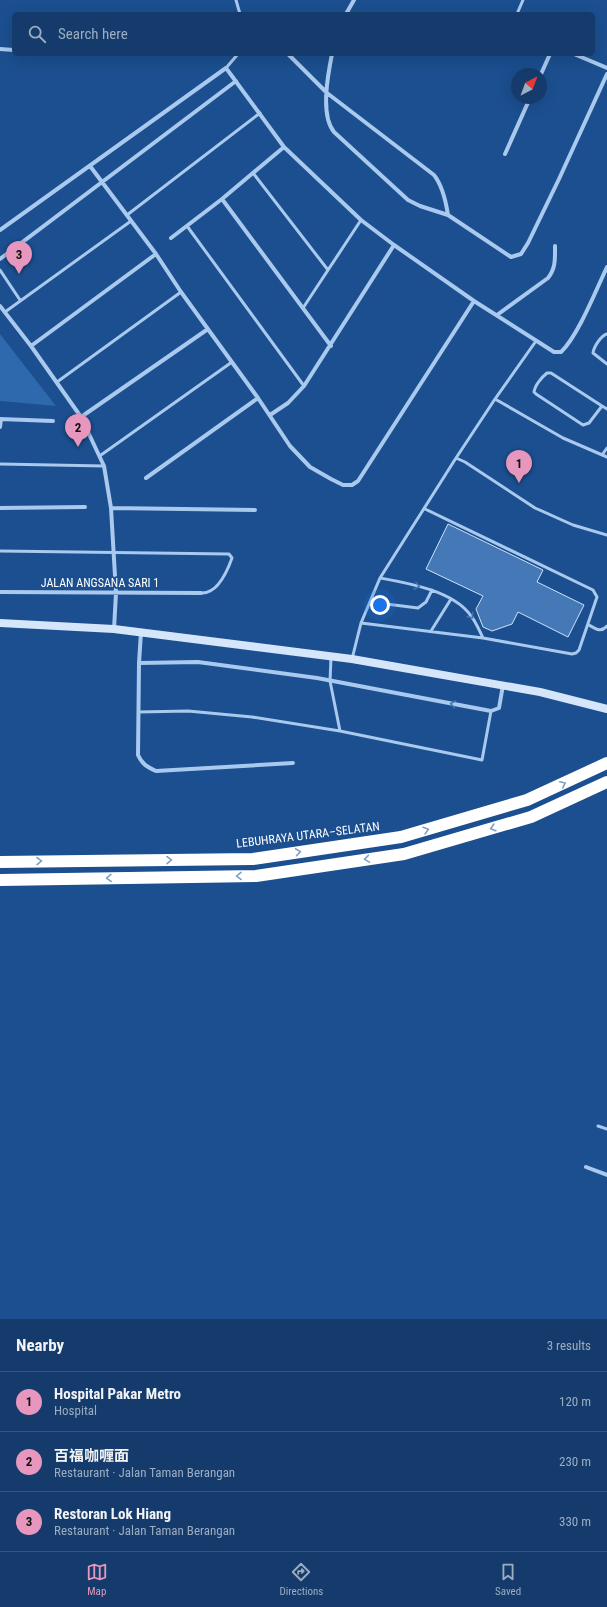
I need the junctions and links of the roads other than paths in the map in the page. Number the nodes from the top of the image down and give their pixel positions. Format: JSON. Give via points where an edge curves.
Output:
{"nodes":[{"id":1,"x":236,"y":0,"type":"edge"},
{"id":2,"x":354,"y":0,"type":"edge"},
{"id":3,"x":523,"y":0,"type":"edge"},
{"id":4,"x":239,"y":12,"type":"edge"},
{"id":5,"x":347,"y":12,"type":"edge"},
{"id":6,"x":518,"y":12,"type":"edge"},
{"id":7,"x":0,"y":50,"type":"edge"},
{"id":8,"x":12,"y":50,"type":"edge"},
{"id":9,"x":236,"y":56,"type":"edge"},
{"id":10,"x":290,"y":56,"type":"edge"},
{"id":11,"x":332,"y":56,"type":"edge"},
{"id":12,"x":549,"y":56,"type":"edge"},
{"id":13,"x":579,"y":56,"type":"edge"},
{"id":14,"x":226,"y":68,"type":"junction"},
{"id":15,"x":544,"y":68,"type":"edge"},
{"id":16,"x":607,"y":68,"type":"edge"},
{"id":17,"x":607,"y":74,"type":"edge"},
{"id":18,"x":236,"y":81,"type":"junction"},
{"id":19,"x":327,"y":93,"type":"junction"},
{"id":20,"x":527,"y":104,"type":"edge"},
{"id":21,"x":260,"y":113,"type":"junction"},
{"id":22,"x":284,"y":147,"type":"junction"},
{"id":23,"x":505,"y":154,"type":"dead end"},
{"id":24,"x":90,"y":166,"type":"junction"},
{"id":25,"x":253,"y":173,"type":"junction"},
{"id":26,"x":102,"y":181,"type":"junction"},
{"id":27,"x":222,"y":199,"type":"junction"},
{"id":28,"x":127,"y":215,"type":"junction"},
{"id":29,"x":448,"y":215,"type":"junction"},
{"id":30,"x":362,"y":220,"type":"junction"},
{"id":31,"x":131,"y":221,"type":"junction"},
{"id":32,"x":187,"y":226,"type":"junction"},
{"id":33,"x":0,"y":230,"type":"edge"},
{"id":34,"x":171,"y":238,"type":"dead end"},
{"id":35,"x":394,"y":245,"type":"junction"},
{"id":36,"x":555,"y":246,"type":"dead end"},
{"id":37,"x":156,"y":254,"type":"junction"},
{"id":38,"x":0,"y":259,"type":"edge"},
{"id":39,"x":607,"y":267,"type":"edge"},
{"id":40,"x":0,"y":270,"type":"edge"},
{"id":41,"x":328,"y":270,"type":"junction"},
{"id":42,"x":182,"y":292,"type":"junction"},
{"id":43,"x":20,"y":300,"type":"junction"},
{"id":44,"x":474,"y":301,"type":"junction"},
{"id":45,"x":0,"y":306,"type":"edge"},
{"id":46,"x":303,"y":308,"type":"junction"},
{"id":47,"x":5,"y":312,"type":"junction"},
{"id":48,"x":497,"y":316,"type":"junction"},
{"id":49,"x":208,"y":329,"type":"junction"},
{"id":50,"x":607,"y":334,"type":"edge"},
{"id":51,"x":536,"y":341,"type":"junction"},
{"id":52,"x":31,"y":346,"type":"junction"},
{"id":53,"x":331,"y":346,"type":"junction"},
{"id":54,"x":232,"y":362,"type":"junction"},
{"id":55,"x":607,"y":364,"type":"edge"},
{"id":56,"x":57,"y":382,"type":"junction"},
{"id":57,"x":304,"y":386,"type":"junction"},
{"id":58,"x":258,"y":398,"type":"junction"},
{"id":59,"x":495,"y":399,"type":"junction"},
{"id":60,"x":602,"y":406,"type":"junction"},
{"id":61,"x":607,"y":409,"type":"edge"},
{"id":62,"x":270,"y":415,"type":"junction"},
{"id":63,"x":81,"y":417,"type":"junction"},
{"id":64,"x":0,"y":419,"type":"edge"},
{"id":65,"x":53,"y":421,"type":"dead end"},
{"id":66,"x":0,"y":427,"type":"edge"},
{"id":67,"x":607,"y":448,"type":"edge"},
{"id":68,"x":101,"y":455,"type":"junction"},
{"id":69,"x":602,"y":455,"type":"junction"},
{"id":70,"x":607,"y":457,"type":"edge"},
{"id":71,"x":456,"y":458,"type":"junction"},
{"id":72,"x":0,"y":464,"type":"edge"},
{"id":73,"x":104,"y":466,"type":"junction"},
{"id":74,"x":146,"y":478,"type":"dead end"},
{"id":75,"x":85,"y":507,"type":"dead end"},
{"id":76,"x":0,"y":508,"type":"edge"},
{"id":77,"x":111,"y":508,"type":"junction"},
{"id":78,"x":425,"y":509,"type":"junction"},
{"id":79,"x":255,"y":510,"type":"dead end"},
{"id":80,"x":607,"y":535,"type":"edge"},
{"id":81,"x":0,"y":551,"type":"edge"},
{"id":82,"x":113,"y":552,"type":"junction"},
{"id":83,"x":380,"y":578,"type":"junction"},
{"id":84,"x":432,"y":590,"type":"junction"},
{"id":85,"x":0,"y":592,"type":"edge"},
{"id":86,"x":116,"y":593,"type":"junction"},
{"id":87,"x":201,"y":594,"type":"joint"},
{"id":88,"x":451,"y":599,"type":"junction"},
{"id":89,"x":370,"y":602,"type":"junction"},
{"id":90,"x":0,"y":623,"type":"edge"},
{"id":91,"x":361,"y":623,"type":"junction"},
{"id":92,"x":588,"y":625,"type":"junction"},
{"id":93,"x":607,"y":626,"type":"edge"},
{"id":94,"x":114,"y":629,"type":"junction"},
{"id":95,"x":141,"y":631,"type":"junction"},
{"id":96,"x":431,"y":631,"type":"junction"},
{"id":97,"x":482,"y":638,"type":"junction"},
{"id":98,"x":331,"y":656,"type":"junction"},
{"id":99,"x":352,"y":658,"type":"junction"},
{"id":100,"x":139,"y":663,"type":"junction"},
{"id":101,"x":330,"y":681,"type":"junction"},
{"id":102,"x":503,"y":685,"type":"junction"},
{"id":103,"x":607,"y":709,"type":"edge"},
{"id":104,"x":139,"y":712,"type":"junction"},
{"id":105,"x":491,"y":712,"type":"junction"},
{"id":106,"x":340,"y":731,"type":"junction"},
{"id":107,"x":293,"y":763,"type":"dead end"},
{"id":108,"x":607,"y":763,"type":"edge"},
{"id":109,"x":607,"y":782,"type":"edge"},
{"id":110,"x":0,"y":862,"type":"edge"},
{"id":111,"x":0,"y":880,"type":"edge"},
{"id":112,"x":598,"y":1126,"type":"dead end"},
{"id":113,"x":607,"y":1129,"type":"edge"},
{"id":114,"x":586,"y":1167,"type":"dead end"},
{"id":115,"x":607,"y":1175,"type":"edge"}],
"edges":[{"from":1,"to":4,"type":"lane"},
{"from":2,"to":5,"type":"street"},
{"from":3,"to":6,"type":"lane"},
{"from":7,"to":8,"type":"street"},
{"from":9,"to":14,"type":"lane"},
{"from":10,"to":19,"type":"street"},
{"from":11,"to":19,"type":"street"},
{"from":12,"to":15,"type":"street"},
{"from":13,"to":16,"type":"street"},
{"from":14,"to":18,"type":"street"},
{"from":14,"to":24,"type":"street"},
{"from":17,"to":29,"type":"street","via":[[521,254],[512,257]]},
{"from":18,"to":21,"type":"street"},
{"from":18,"to":26,"type":"street"},
{"from":19,"to":29,"type":"street","via":[[434,175],[438,180]]},
{"from":19,"to":29,"type":"street","via":[[328,121],[334,132],[408,200]]},
{"from":20,"to":23,"type":"street"},
{"from":21,"to":22,"type":"street"},
{"from":21,"to":28,"type":"lane"},
{"from":22,"to":25,"type":"street"},
{"from":22,"to":30,"type":"street"},
{"from":24,"to":26,"type":"street"},
{"from":24,"to":33,"type":"street"},
{"from":25,"to":27,"type":"street"},
{"from":25,"to":41,"type":"lane"},
{"from":26,"to":28,"type":"street"},
{"from":26,"to":38,"type":"street"},
{"from":27,"to":32,"type":"street"},
{"from":27,"to":46,"type":"street"},
{"from":28,"to":31,"type":"street"},
{"from":30,"to":35,"type":"street"},
{"from":30,"to":41,"type":"lane"},
{"from":31,"to":37,"type":"street"},
{"from":31,"to":43,"type":"lane"},
{"from":32,"to":34,"type":"street"},
{"from":32,"to":57,"type":"lane"},
{"from":35,"to":44,"type":"street"},
{"from":35,"to":53,"type":"street"},
{"from":36,"to":48,"type":"street","via":[[555,264],[548,278]]},
{"from":37,"to":42,"type":"street"},
{"from":37,"to":52,"type":"street"},
{"from":39,"to":51,"type":"street","via":[[567,347],[561,352],[554,352]]},
{"from":40,"to":43,"type":"lane"},
{"from":41,"to":46,"type":"lane"},
{"from":42,"to":49,"type":"street"},
{"from":42,"to":56,"type":"lane"},
{"from":43,"to":47,"type":"lane"},
{"from":44,"to":48,"type":"street"},
{"from":44,"to":62,"type":"street","via":[[358,481],[352,485],[343,485],[310,467],[290,446]]},
{"from":45,"to":47,"type":"street"},
{"from":46,"to":53,"type":"street"},
{"from":47,"to":52,"type":"street"},
{"from":48,"to":51,"type":"street"},
{"from":49,"to":54,"type":"street"},
{"from":49,"to":63,"type":"street"},
{"from":50,"to":55,"type":"lane","via":[[603,336],[593,353]]},
{"from":51,"to":59,"type":"lane"},
{"from":52,"to":56,"type":"street"},
{"from":53,"to":57,"type":"street"},
{"from":54,"to":58,"type":"street"},
{"from":54,"to":68,"type":"lane"},
{"from":56,"to":63,"type":"street"},
{"from":57,"to":62,"type":"street","via":[[288,403]]},
{"from":58,"to":62,"type":"street"},
{"from":58,"to":74,"type":"street"},
{"from":59,"to":69,"type":"lane","via":[[563,438]]},
{"from":59,"to":71,"type":"lane"},
{"from":60,"to":60,"type":"lane","via":[[547,372],[534,392],[583,425],[590,424]]},
{"from":60,"to":61,"type":"lane"},
{"from":63,"to":68,"type":"street"},
{"from":64,"to":65,"type":"street"},
{"from":64,"to":66,"type":"street"},
{"from":67,"to":69,"type":"lane"},
{"from":68,"to":73,"type":"street"},
{"from":69,"to":70,"type":"lane"},
{"from":71,"to":78,"type":"lane"},
{"from":71,"to":80,"type":"lane","via":[[535,508],[573,525]]},
{"from":72,"to":73,"type":"lane"},
{"from":73,"to":77,"type":"street"},
{"from":75,"to":76,"type":"street"},
{"from":77,"to":79,"type":"street"},
{"from":77,"to":82,"type":"street"},
{"from":78,"to":83,"type":"lane"},
{"from":78,"to":92,"type":"lane","via":[[593,590],[597,597]]},
{"from":81,"to":82,"type":"lane"},
{"from":82,"to":86,"type":"street"},
{"from":82,"to":87,"type":"lane","via":[[229,554],[232,558],[229,567],[217,585],[209,593]]},
{"from":83,"to":84,"type":"lane","one_way":true},
{"from":83,"to":89,"type":"lane"},
{"from":84,"to":88,"type":"lane"},
{"from":84,"to":89,"type":"lane","via":[[426,602],[418,608]]},
{"from":85,"to":86,"type":"street","name":"JALAN ANGSANA SARI 1"},
{"from":86,"to":87,"type":"street","name":"JALAN ANGSANA SARI 1"},
{"from":86,"to":94,"type":"street"},
{"from":88,"to":96,"type":"lane"},
{"from":88,"to":97,"type":"lane","one_way":true,"via":[[471,614]]},
{"from":89,"to":91,"type":"lane"},
{"from":90,"to":94,"type":"main road"},
{"from":91,"to":96,"type":"lane"},
{"from":91,"to":99,"type":"lane"},
{"from":92,"to":93,"type":"lane","via":[[600,631]]},
{"from":92,"to":97,"type":"lane","via":[[580,650],[572,654]]},
{"from":94,"to":95,"type":"main road"},
{"from":95,"to":98,"type":"main road"},
{"from":95,"to":100,"type":"street"},
{"from":96,"to":97,"type":"lane"},
{"from":98,"to":99,"type":"main road"},
{"from":98,"to":101,"type":"lane"},
{"from":99,"to":102,"type":"main road"},
{"from":100,"to":101,"type":"street","via":[[198,662]]},
{"from":100,"to":104,"type":"street"},
{"from":105,"to":101,"type":"street","one_way":true},
{"from":101,"to":106,"type":"lane"},
{"from":102,"to":103,"type":"main road"},
{"from":102,"to":105,"type":"street","via":[[499,708]]},
{"from":104,"to":106,"type":"lane","via":[[188,710]]},
{"from":104,"to":107,"type":"street","via":[[138,755],[141,762],[156,770]]},
{"from":105,"to":106,"type":"lane","via":[[482,760]]},
{"from":110,"to":108,"type":"highway","name":"LEBUHRAYA UTARA–SELATAN","one_way":true,"via":[[253,859],[401,837],[527,800]]},
{"from":109,"to":111,"type":"highway","one_way":true,"via":[[531,817],[404,854],[256,876]]},
{"from":112,"to":113,"type":"lane"},
{"from":114,"to":115,"type":"street"}]}
